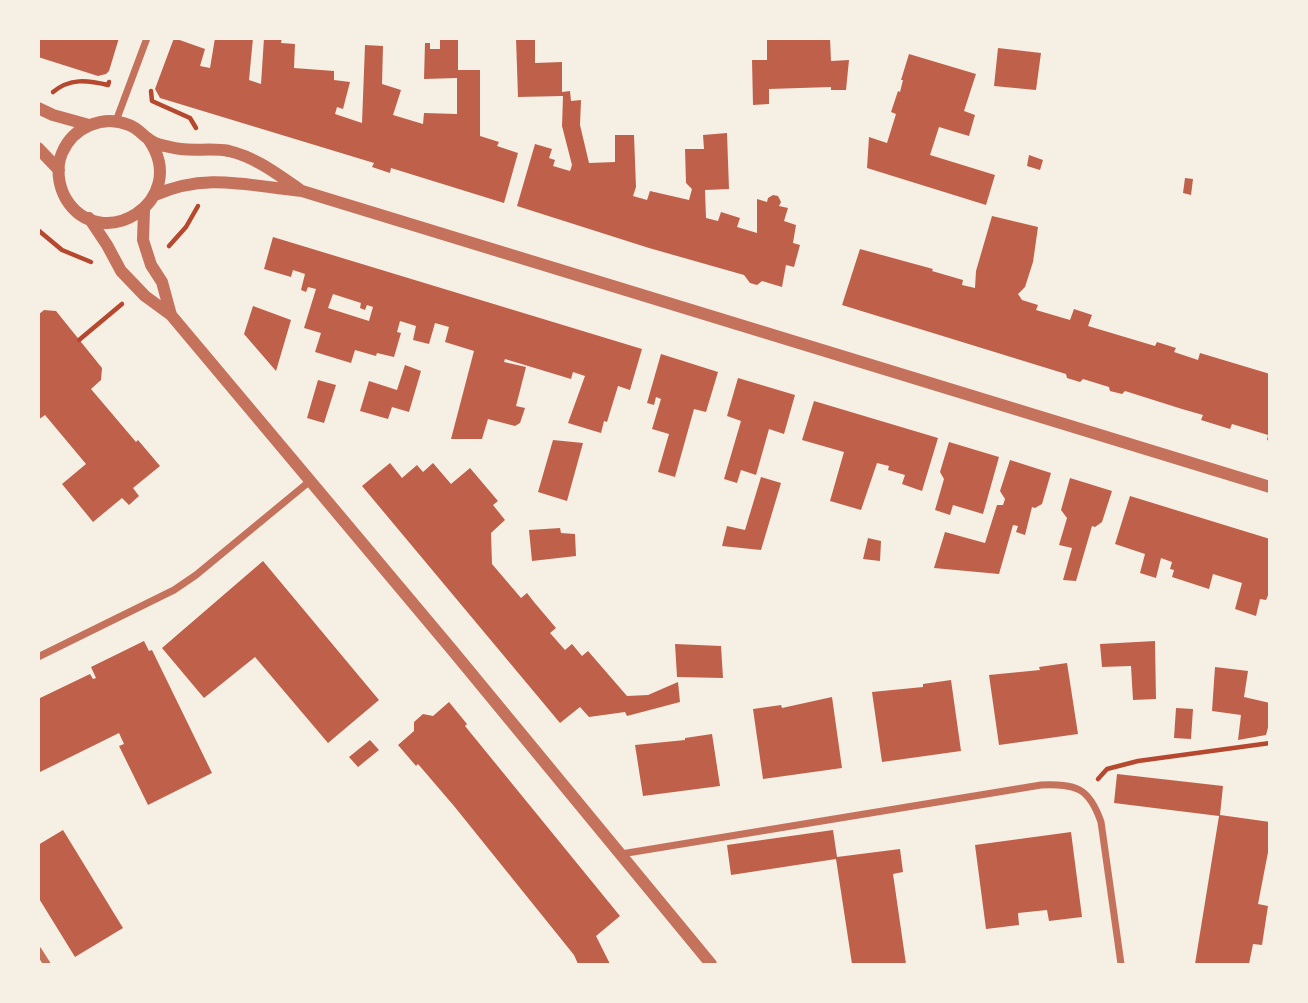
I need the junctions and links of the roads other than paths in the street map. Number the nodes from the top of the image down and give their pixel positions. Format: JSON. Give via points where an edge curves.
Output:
{"nodes":[{"id":1,"x":147,"y":38,"type":"edge"},
{"id":2,"x":38,"y":108,"type":"edge"},
{"id":3,"x":116,"y":121,"type":"junction"},
{"id":4,"x":89,"y":125,"type":"junction"},
{"id":5,"x":149,"y":140,"type":"junction"},
{"id":6,"x":38,"y":148,"type":"edge"},
{"id":7,"x":59,"y":170,"type":"junction"},
{"id":8,"x":302,"y":191,"type":"junction"},
{"id":9,"x":155,"y":195,"type":"junction"},
{"id":10,"x":144,"y":209,"type":"junction"},
{"id":11,"x":89,"y":218,"type":"junction"},
{"id":12,"x":171,"y":316,"type":"junction"},
{"id":13,"x":310,"y":481,"type":"junction"},
{"id":14,"x":1269,"y":487,"type":"edge"},
{"id":15,"x":38,"y":657,"type":"edge"},
{"id":16,"x":621,"y":854,"type":"junction"},
{"id":17,"x":38,"y":950,"type":"edge"},
{"id":18,"x":47,"y":964,"type":"edge"},
{"id":19,"x":710,"y":964,"type":"edge"},
{"id":20,"x":1121,"y":964,"type":"edge"}],
"edges":[{"from":1,"to":3,"type":"street"},
{"from":2,"to":4,"type":"street"},
{"from":3,"to":4,"type":"street"},
{"from":3,"to":5,"type":"street","via":[[136,128]]},
{"from":4,"to":7,"type":"street","via":[[66,144]]},
{"from":5,"to":8,"type":"street","via":[[176,149],[243,156]]},
{"from":5,"to":9,"type":"street","via":[[160,163]]},
{"from":6,"to":7,"type":"street"},
{"from":7,"to":11,"type":"street","via":[[65,197]]},
{"from":8,"to":9,"type":"street","via":[[218,181],[186,183]]},
{"from":8,"to":14,"type":"street"},
{"from":9,"to":10,"type":"street"},
{"from":10,"to":11,"type":"street","via":[[121,221]]},
{"from":10,"to":12,"type":"street","via":[[143,240]]},
{"from":11,"to":12,"type":"street","via":[[121,271]]},
{"from":12,"to":13,"type":"street"},
{"from":13,"to":15,"type":"street","via":[[174,590]]},
{"from":13,"to":16,"type":"street"},
{"from":16,"to":19,"type":"street"},
{"from":16,"to":20,"type":"street","via":[[1041,785],[1074,787],[1086,792],[1101,822]]},
{"from":17,"to":18,"type":"street"}]}
